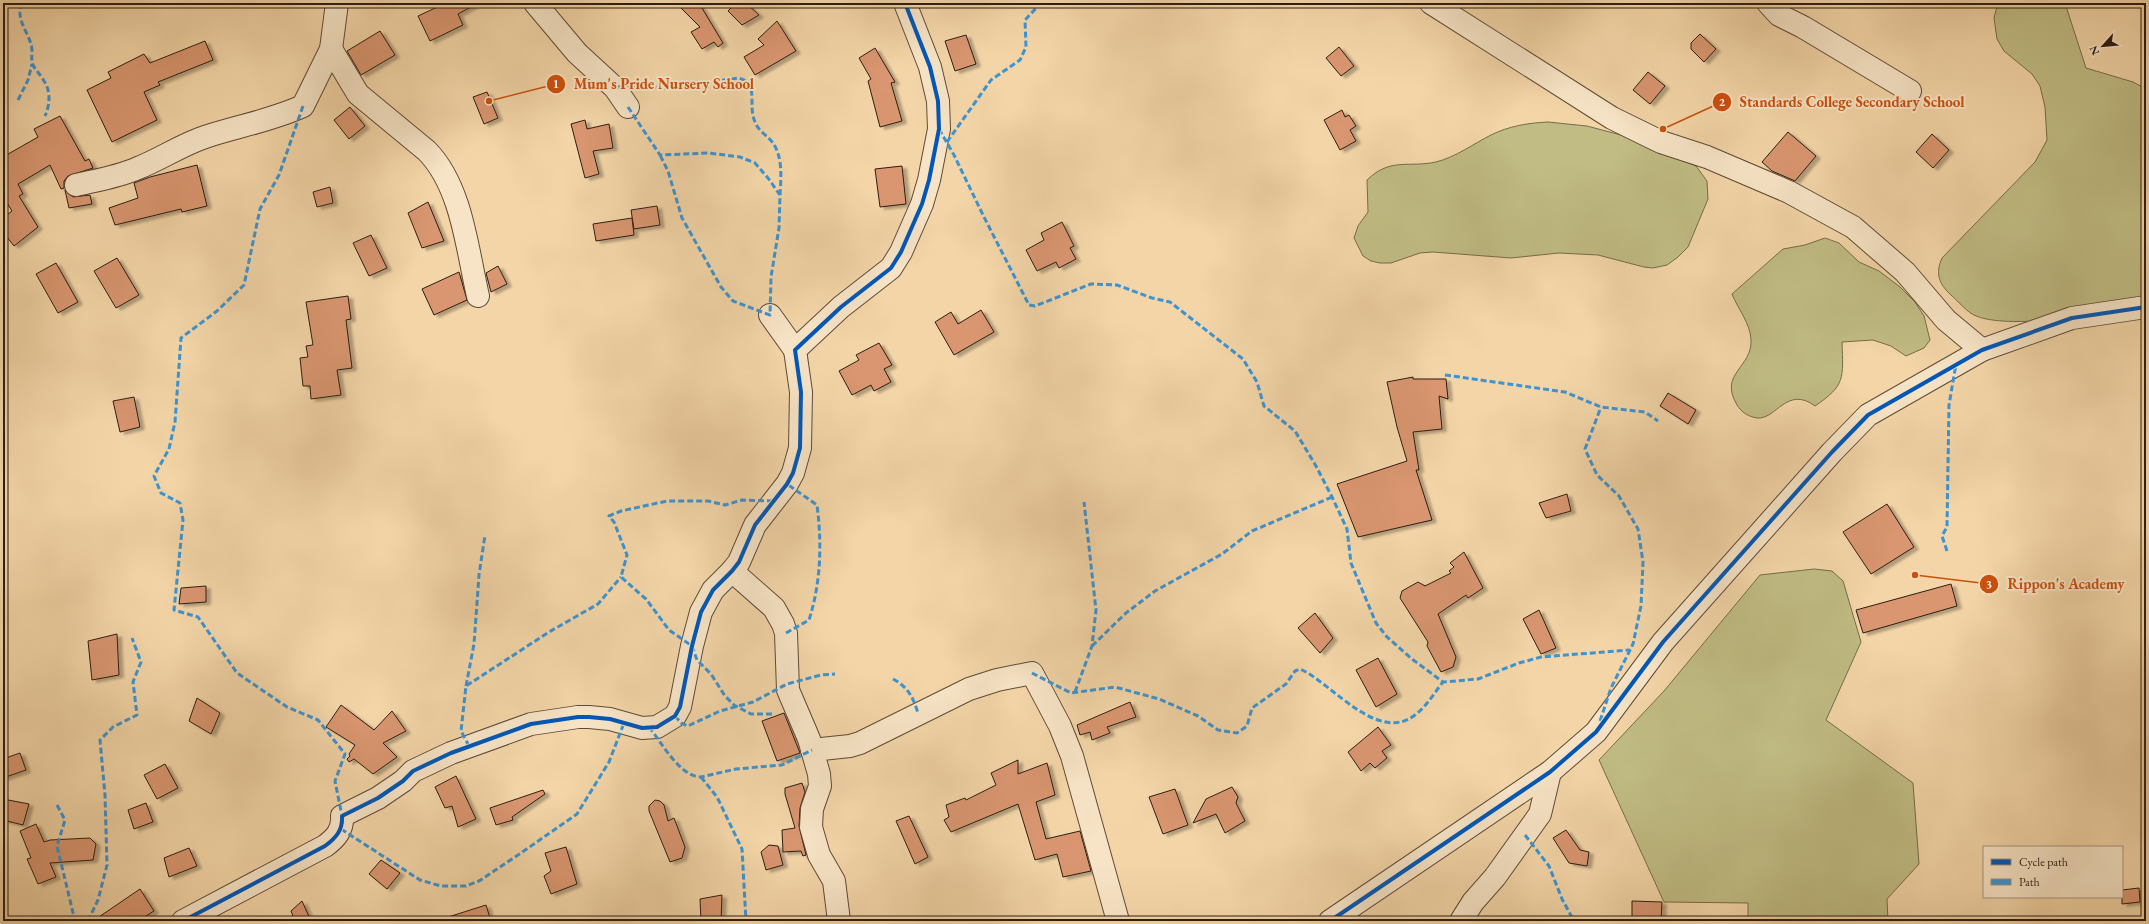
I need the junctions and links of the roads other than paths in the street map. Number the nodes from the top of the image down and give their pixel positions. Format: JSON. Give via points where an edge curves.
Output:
{"nodes":[{"id":1,"x":337,"y":3,"type":"edge"},
{"id":2,"x":535,"y":3,"type":"edge"},
{"id":3,"x":905,"y":3,"type":"edge"},
{"id":4,"x":1431,"y":3,"type":"edge"},
{"id":5,"x":1768,"y":3,"type":"edge"},
{"id":6,"x":331,"y":49,"type":"junction"},
{"id":7,"x":1910,"y":91,"type":"dead end"},
{"id":8,"x":628,"y":107,"type":"dead end"},
{"id":9,"x":76,"y":185,"type":"dead end"},
{"id":10,"x":478,"y":296,"type":"dead end"},
{"id":11,"x":2146,"y":307,"type":"edge"},
{"id":12,"x":770,"y":315,"type":"dead end"},
{"id":13,"x":795,"y":350,"type":"junction"},
{"id":14,"x":1982,"y":350,"type":"junction"},
{"id":15,"x":732,"y":571,"type":"junction"},
{"id":16,"x":812,"y":750,"type":"junction"},
{"id":17,"x":1550,"y":772,"type":"junction"},
{"id":18,"x":183,"y":921,"type":"edge"},
{"id":19,"x":839,"y":921,"type":"edge"},
{"id":20,"x":1118,"y":921,"type":"edge"},
{"id":21,"x":1330,"y":921,"type":"edge"},
{"id":22,"x":1461,"y":921,"type":"edge"}],
"edges":[{"from":1,"to":6,"type":"street"},
{"from":2,"to":8,"type":"street","via":[[577,53],[615,88]]},
{"from":3,"to":13,"type":"street","via":[[930,67],[938,101],[939,129],[930,180],[901,252],[891,268],[841,307]]},
{"from":4,"to":14,"type":"street","via":[[1612,118],[1661,142],[1707,157],[1789,192],[1853,227],[1905,272],[1946,320]]},
{"from":5,"to":7,"type":"street","via":[[1779,15]]},
{"from":6,"to":9,"type":"street","via":[[303,106],[270,120],[245,125],[186,144],[119,176]]},
{"from":6,"to":10,"type":"street","via":[[358,94],[427,151],[448,179],[456,199]]},
{"from":11,"to":14,"type":"street","via":[[2072,318]]},
{"from":12,"to":13,"type":"street"},
{"from":13,"to":15,"type":"street","via":[[801,392],[798,459],[787,484],[755,525],[743,554]]},
{"from":14,"to":17,"type":"street","via":[[1868,415],[1663,642],[1596,732]]},
{"from":15,"to":16,"type":"street","via":[[774,608],[783,624],[786,633],[788,690]]},
{"from":15,"to":18,"type":"street","via":[[713,590],[701,612],[680,707],[675,716],[664,724],[642,728],[600,717],[578,717],[531,724],[458,749],[413,771],[378,798],[342,816],[341,829],[325,846]]},
{"from":16,"to":19,"type":"street","via":[[820,786],[812,809],[811,827],[820,855],[834,881]]},
{"from":16,"to":20,"type":"street","via":[[850,746],[969,689],[996,680],[1032,673],[1060,726],[1072,756]]},
{"from":17,"to":21,"type":"street"},
{"from":17,"to":22,"type":"street","via":[[1540,814]]}]}
